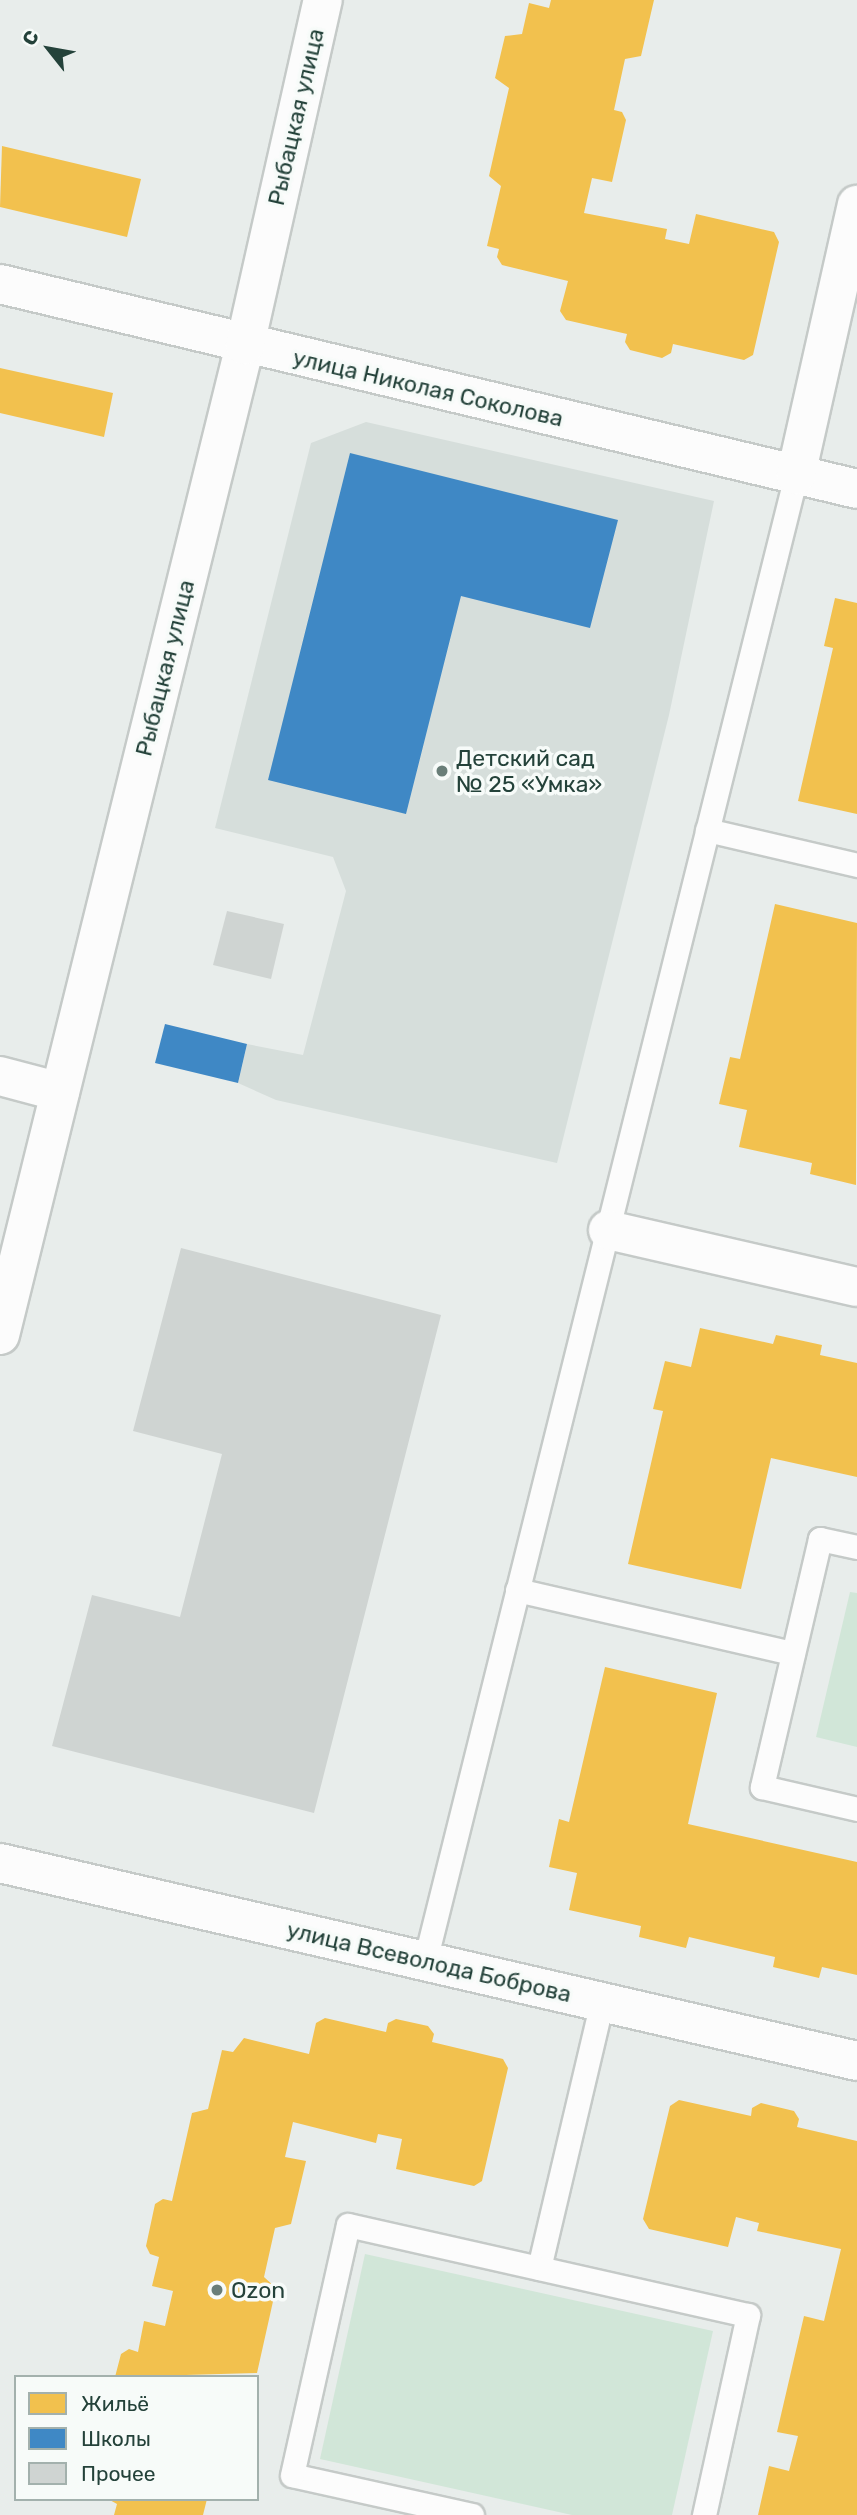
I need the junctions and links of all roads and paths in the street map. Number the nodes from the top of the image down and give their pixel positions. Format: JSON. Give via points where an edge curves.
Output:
{"nodes":[{"id":1,"x":323,"y":0,"type":"edge"},
{"id":2,"x":857,"y":205,"type":"edge"},
{"id":3,"x":0,"y":284,"type":"edge"},
{"id":4,"x":245,"y":345,"type":"junction"},
{"id":5,"x":796,"y":475,"type":"junction"},
{"id":6,"x":857,"y":489,"type":"edge"},
{"id":7,"x":707,"y":830,"type":"junction"},
{"id":8,"x":857,"y":864,"type":"edge"},
{"id":9,"x":0,"y":1076,"type":"edge"},
{"id":10,"x":60,"y":1092,"type":"junction"},
{"id":11,"x":608,"y":1230,"type":"junction"},
{"id":12,"x":857,"y":1287,"type":"edge"},
{"id":13,"x":0,"y":1335,"type":"edge"},
{"id":14,"x":857,"y":1547,"type":"edge"},
{"id":15,"x":517,"y":1590,"type":"junction"},
{"id":16,"x":793,"y":1653,"type":"junction"},
{"id":17,"x":857,"y":1809,"type":"edge"},
{"id":18,"x":0,"y":1863,"type":"edge"},
{"id":19,"x":425,"y":1961,"type":"junction"},
{"id":20,"x":602,"y":2002,"type":"junction"},
{"id":21,"x":857,"y":2061,"type":"edge"},
{"id":22,"x":539,"y":2268,"type":"junction"},
{"id":23,"x":472,"y":2515,"type":"edge"},
{"id":24,"x":704,"y":2515,"type":"edge"}],
"edges":[{"from":1,"to":4,"type":"street","name":"Рыбацкая улица"},
{"from":2,"to":5,"type":"street"},
{"from":3,"to":4,"type":"street","name":"улица Николая Соколова"},
{"from":4,"to":5,"type":"street","name":"улица Николая Соколова"},
{"from":4,"to":10,"type":"street","name":"Рыбацкая улица"},
{"from":5,"to":6,"type":"street","name":"улица Николая Соколова"},
{"from":5,"to":7,"type":"lane"},
{"from":7,"to":8,"type":"lane"},
{"from":7,"to":11,"type":"lane"},
{"from":9,"to":10,"type":"street"},
{"from":10,"to":13,"type":"street","name":"Рыбацкая улица"},
{"from":11,"to":12,"type":"street"},
{"from":11,"to":15,"type":"lane"},
{"from":14,"to":16,"type":"lane","via":[[820,1539]]},
{"from":15,"to":16,"type":"lane"},
{"from":15,"to":19,"type":"lane"},
{"from":16,"to":17,"type":"lane","via":[[762,1787]]},
{"from":18,"to":19,"type":"street","name":"улица Всеволода Боброва"},
{"from":19,"to":20,"type":"street","name":"улица Всеволода Боброва"},
{"from":20,"to":21,"type":"street","name":"улица Всеволода Боброва"},
{"from":20,"to":22,"type":"lane"},
{"from":22,"to":23,"type":"lane","via":[[348,2225],[292,2475]]},
{"from":22,"to":24,"type":"lane","via":[[748,2315]]}]}
